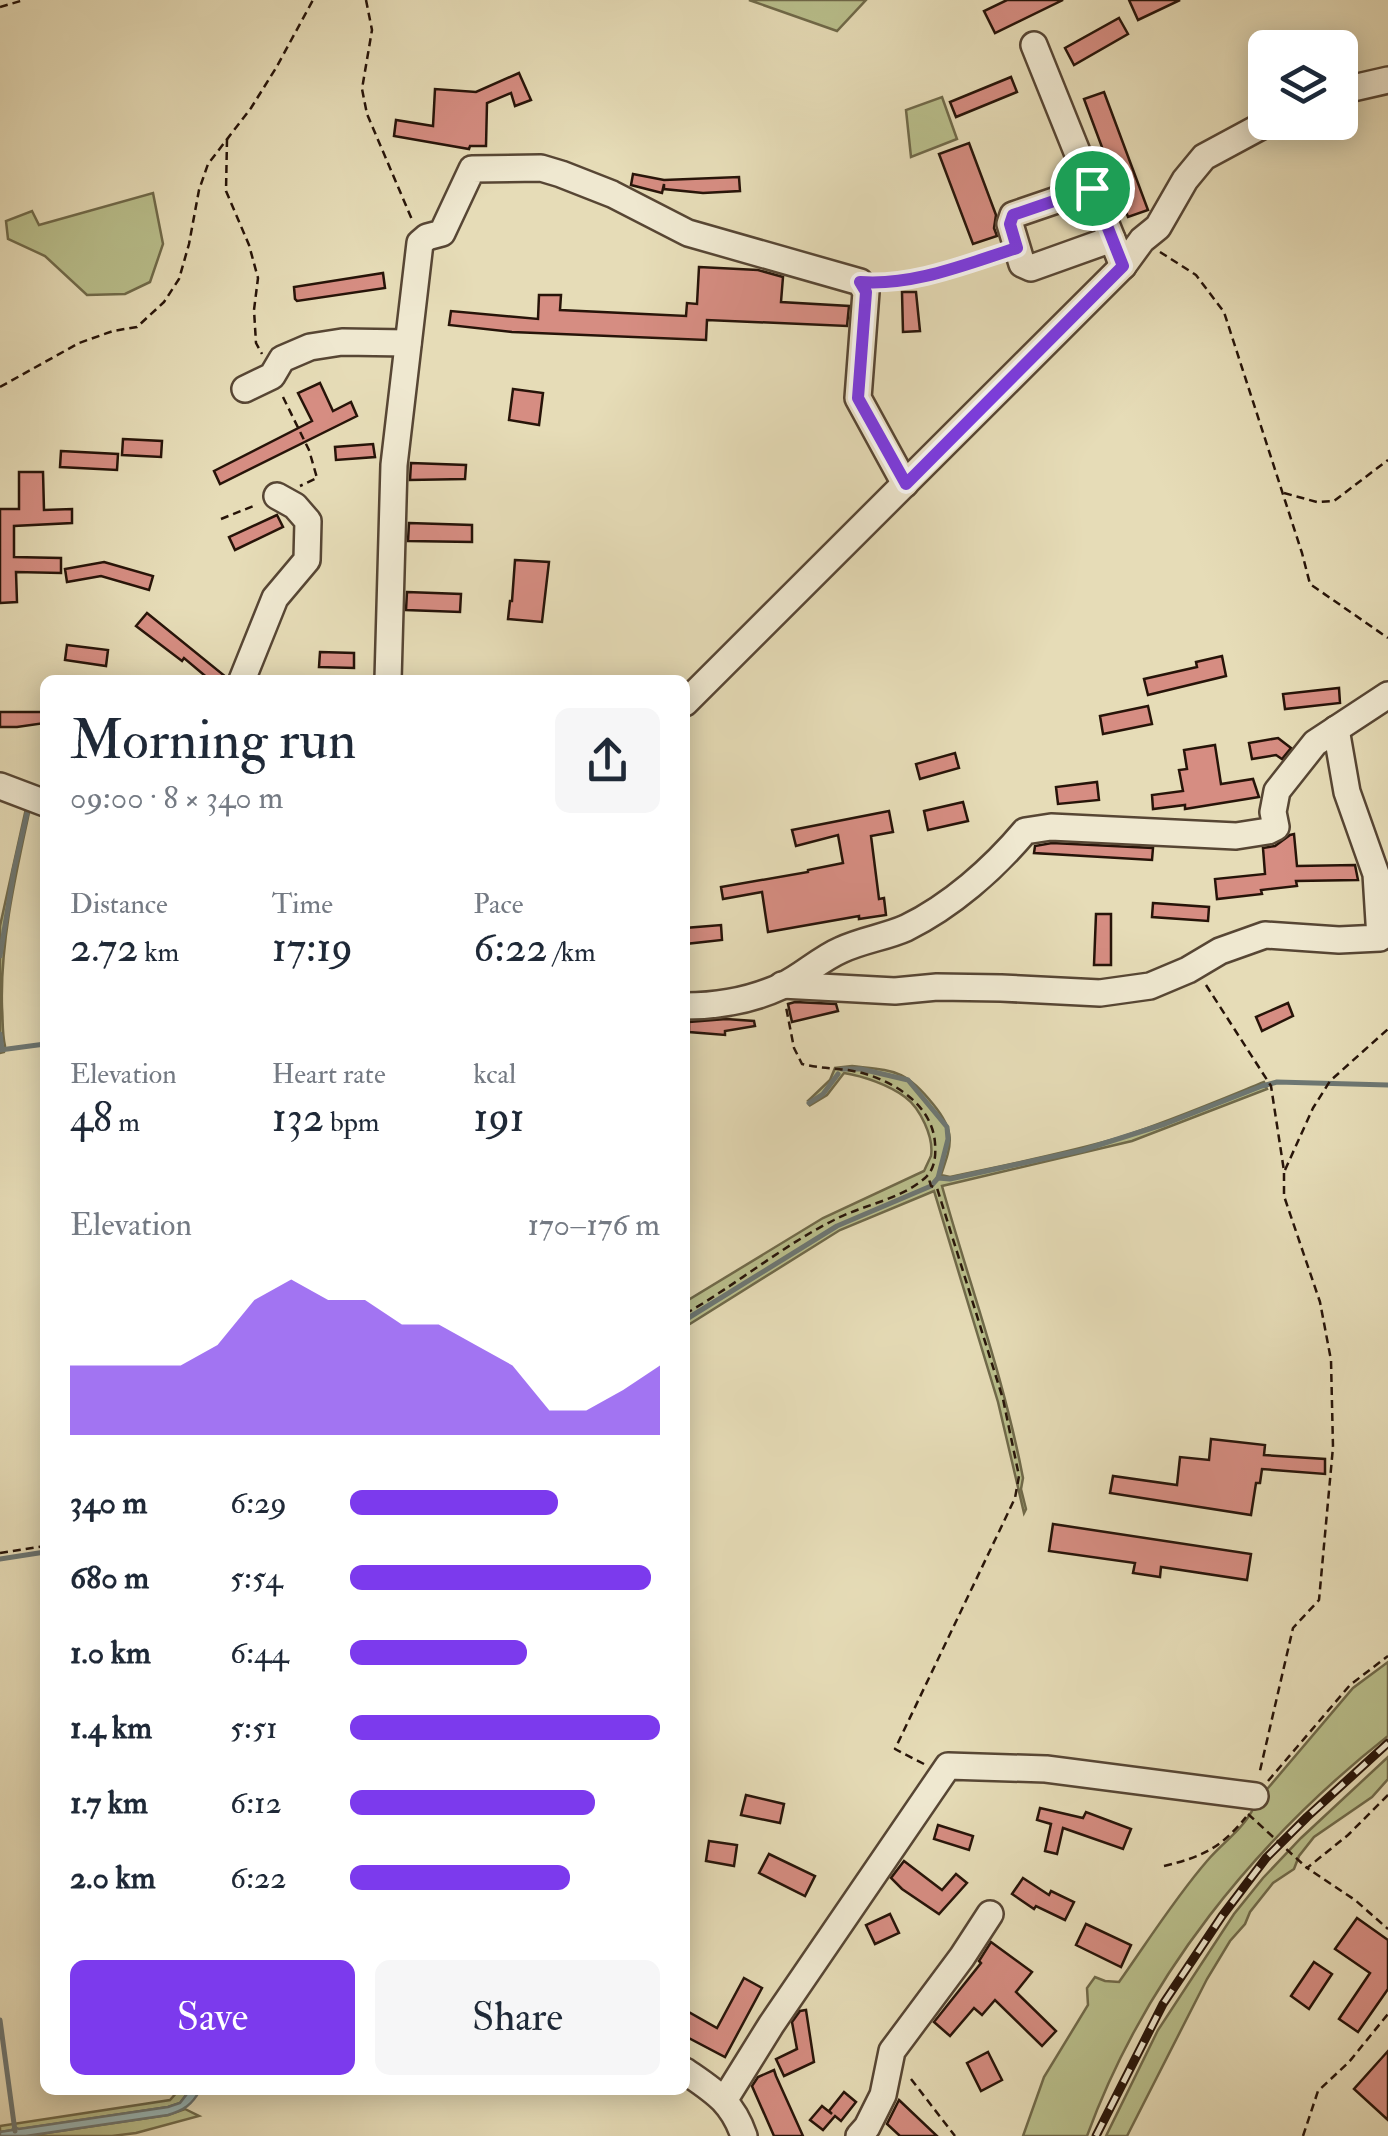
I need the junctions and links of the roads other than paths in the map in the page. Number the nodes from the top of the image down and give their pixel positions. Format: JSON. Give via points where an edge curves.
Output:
{"nodes":[{"id":1,"x":1034,"y":45,"type":"dead end"},
{"id":2,"x":1388,"y":80,"type":"edge"},
{"id":3,"x":1358,"y":87,"type":"edge"},
{"id":4,"x":1248,"y":133,"type":"edge"},
{"id":5,"x":1092,"y":188,"type":"junction"},
{"id":6,"x":1112,"y":239,"type":"junction"},
{"id":7,"x":1123,"y":266,"type":"junction"},
{"id":8,"x":408,"y":343,"type":"junction"},
{"id":9,"x":245,"y":389,"type":"dead end"},
{"id":10,"x":906,"y":484,"type":"junction"},
{"id":11,"x":277,"y":496,"type":"dead end"},
{"id":12,"x":244,"y":675,"type":"edge"},
{"id":13,"x":388,"y":675,"type":"edge"},
{"id":14,"x":1388,"y":695,"type":"edge"},
{"id":15,"x":690,"y":698,"type":"edge"},
{"id":16,"x":1336,"y":728,"type":"junction"},
{"id":17,"x":0,"y":786,"type":"edge"},
{"id":18,"x":40,"y":801,"type":"edge"},
{"id":19,"x":1382,"y":866,"type":"edge"},
{"id":20,"x":1384,"y":939,"type":"edge"},
{"id":21,"x":782,"y":986,"type":"junction"},
{"id":22,"x":690,"y":1006,"type":"edge"},
{"id":23,"x":1251,"y":1805,"type":"road end"},
{"id":24,"x":990,"y":1914,"type":"dead end"},
{"id":25,"x":690,"y":2075,"type":"edge"},
{"id":26,"x":724,"y":2099,"type":"junction"},
{"id":27,"x":744,"y":2136,"type":"edge"},
{"id":28,"x":859,"y":2136,"type":"edge"}],
"edges":[{"from":1,"to":5,"type":"street"},
{"from":2,"to":3,"type":"street"},
{"from":4,"to":7,"type":"street","via":[[1204,157]]},
{"from":5,"to":6,"type":"street"},
{"from":5,"to":6,"type":"street","via":[[1013,215],[1022,264],[1031,268]]},
{"from":6,"to":7,"type":"street"},
{"from":7,"to":10,"type":"street"},
{"from":8,"to":9,"type":"street","via":[[310,347],[282,359],[272,376]]},
{"from":8,"to":10,"type":"street","via":[[420,243],[442,232],[472,169],[541,168],[688,232],[860,282],[866,292],[858,398]]},
{"from":8,"to":13,"type":"street","via":[[394,464]]},
{"from":10,"to":15,"type":"street"},
{"from":11,"to":12,"type":"street","via":[[308,521],[307,560],[275,598]]},
{"from":14,"to":16,"type":"street"},
{"from":16,"to":19,"type":"street","via":[[1347,792]]},
{"from":16,"to":21,"type":"street","via":[[1315,743],[1277,792],[1276,827],[1268,831],[1025,831],[939,909],[904,929],[838,950]]},
{"from":17,"to":18,"type":"street"},
{"from":19,"to":20,"type":"street"},
{"from":20,"to":21,"type":"street","via":[[1265,935],[1150,986],[1100,994]]},
{"from":21,"to":22,"type":"street"},
{"from":23,"to":26,"type":"street","via":[[1046,1769],[948,1766]]},
{"from":24,"to":28,"type":"street","via":[[892,2051],[883,2094]]},
{"from":25,"to":26,"type":"street"},
{"from":26,"to":27,"type":"street"}]}
